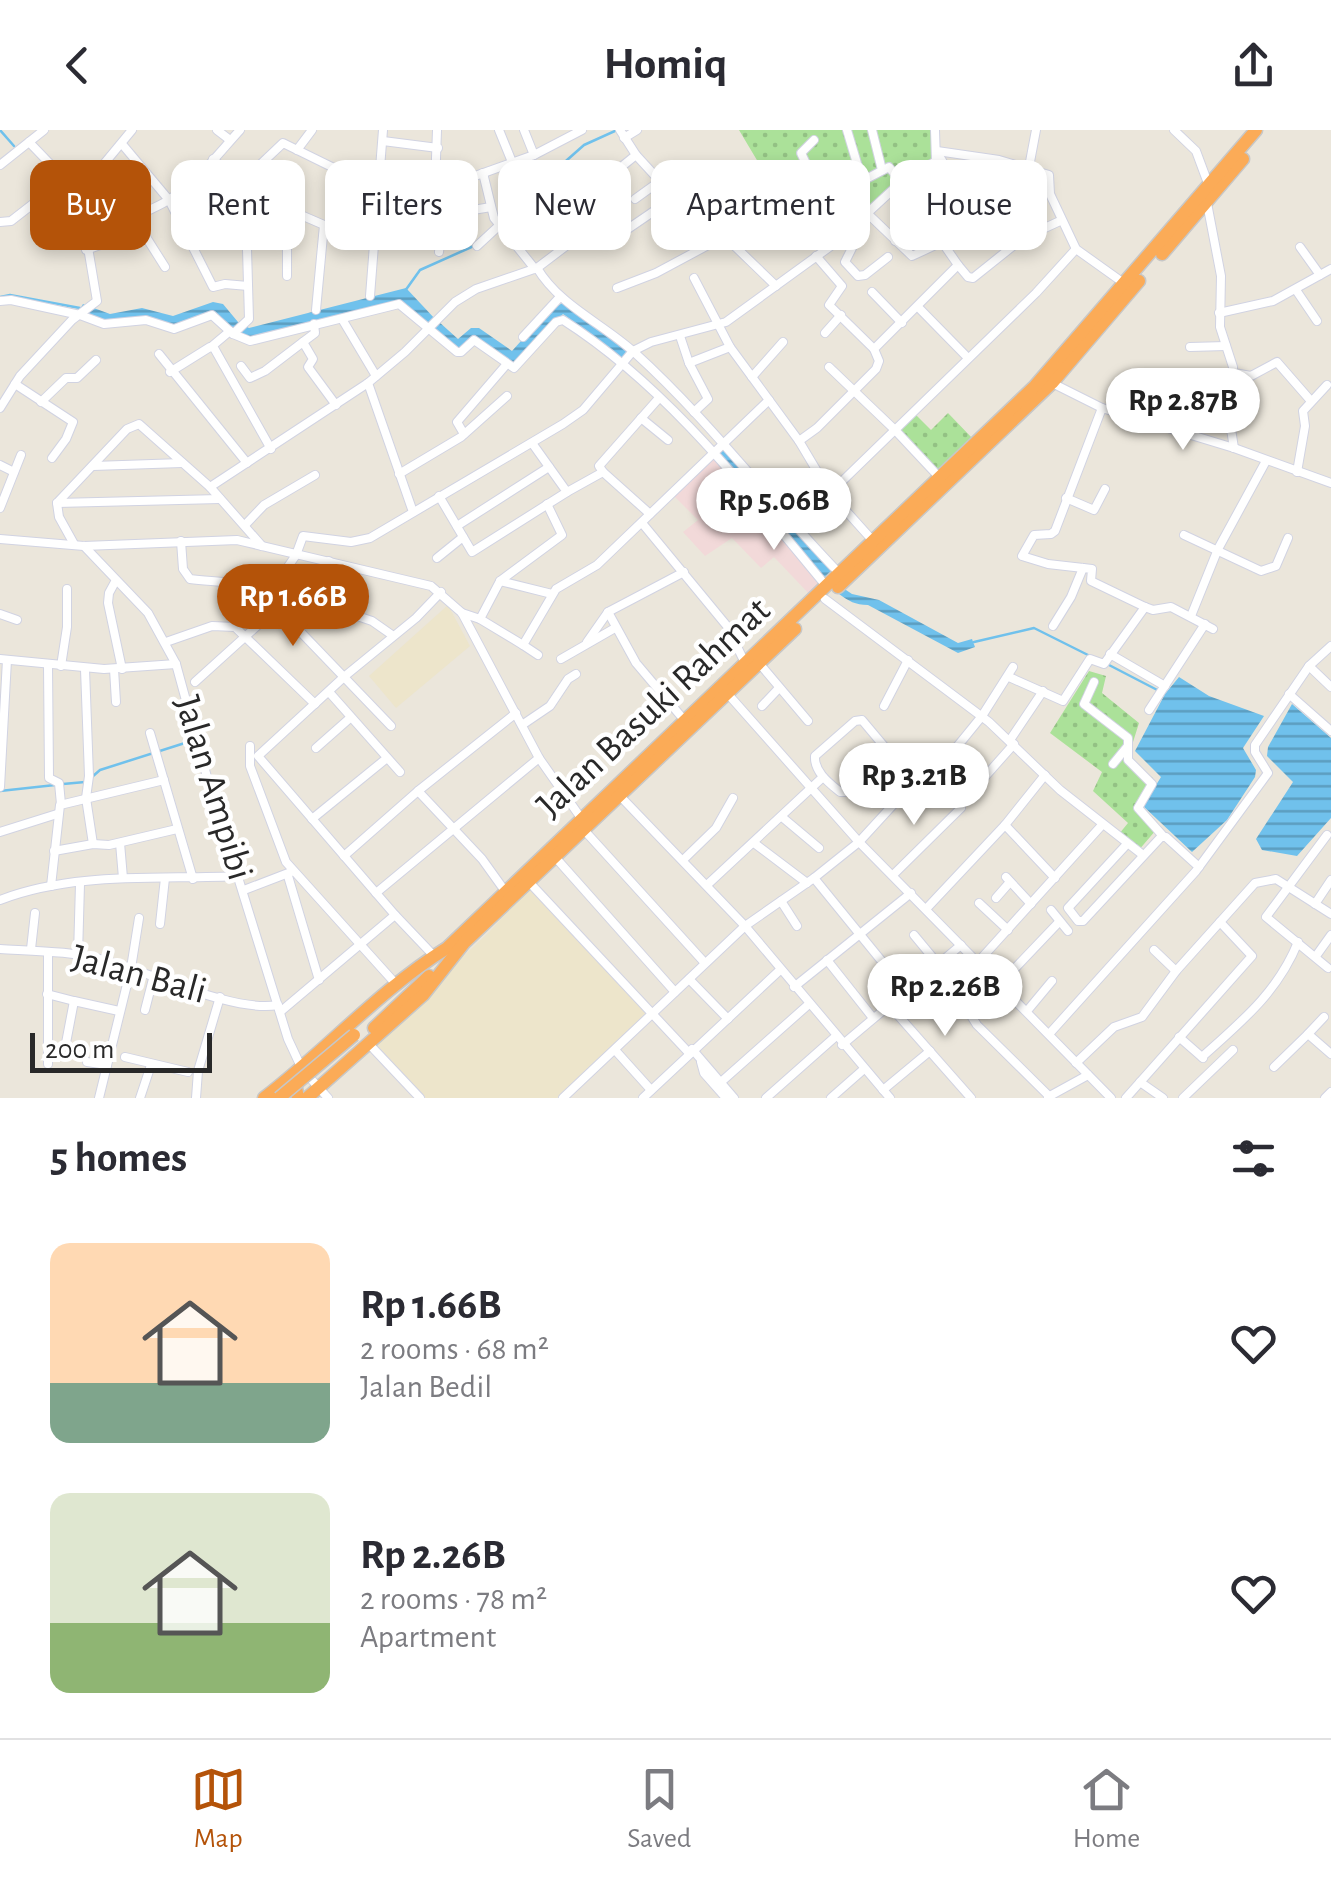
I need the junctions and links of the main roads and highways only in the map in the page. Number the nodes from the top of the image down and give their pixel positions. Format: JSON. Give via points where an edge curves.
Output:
{"nodes":[{"id":1,"x":1256,"y":130,"type":"edge"},
{"id":2,"x":1267,"y":130,"type":"edge"},
{"id":3,"x":833,"y":585,"type":"junction"},
{"id":4,"x":752,"y":663,"type":"junction"},
{"id":5,"x":582,"y":824,"type":"junction"},
{"id":6,"x":445,"y":953,"type":"junction"},
{"id":7,"x":361,"y":1040,"type":"junction"},
{"id":8,"x":323,"y":1049,"type":"junction"},
{"id":9,"x":336,"y":1074,"type":"junction"},
{"id":10,"x":274,"y":1094,"type":"edge"},
{"id":11,"x":319,"y":1095,"type":"edge"},
{"id":12,"x":295,"y":1098,"type":"edge"}],
"edges":[{"from":1,"to":3,"type":"highway","name":"Jalan Basuki Rahmat","via":[[1034,386]]},
{"from":2,"to":3,"type":"highway","name":"Jalan Basuki Rahmat","via":[[1052,383]]},
{"from":3,"to":4,"type":"highway","name":"Jalan Basuki Rahmat"},
{"from":4,"to":5,"type":"highway","name":"Jalan Basuki Rahmat"},
{"from":4,"to":5,"type":"highway","name":"Jalan Basuki Rahmat"},
{"from":5,"to":6,"type":"highway","name":"Jalan Basuki Rahmat"},
{"from":5,"to":6,"type":"highway","name":"Jalan Basuki Rahmat","via":[[555,857]]},
{"from":6,"to":7,"type":"highway"},
{"from":6,"to":8,"type":"highway","name":"Jalan Basuki Rahmat","via":[[395,983]]},
{"from":7,"to":9,"type":"highway"},
{"from":7,"to":10,"type":"highway","bridge":true},
{"from":7,"to":12,"type":"highway"},
{"from":8,"to":9,"type":"highway","via":[[321,1070]]},
{"from":8,"to":10,"type":"highway","name":"Jalan Basuki Rahmat","via":[[298,1062]]},
{"from":9,"to":11,"type":"highway"},
{"from":10,"to":12,"type":"highway","via":[[294,1088]]}]}
